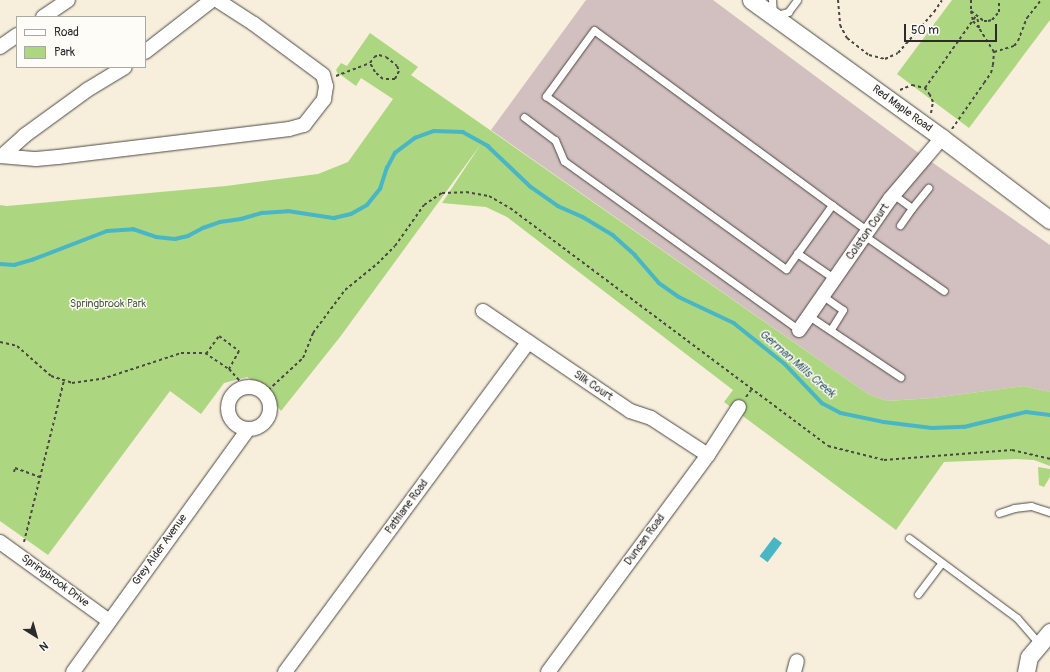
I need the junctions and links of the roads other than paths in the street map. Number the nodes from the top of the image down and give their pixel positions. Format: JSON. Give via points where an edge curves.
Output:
{"nodes":[{"id":1,"x":68,"y":0,"type":"edge"},
{"id":2,"x":212,"y":0,"type":"edge"},
{"id":3,"x":217,"y":0,"type":"edge"},
{"id":4,"x":751,"y":0,"type":"edge"},
{"id":5,"x":797,"y":0,"type":"edge"},
{"id":6,"x":773,"y":8,"type":"edge"},
{"id":7,"x":44,"y":16,"type":"edge"},
{"id":8,"x":16,"y":37,"type":"edge"},
{"id":9,"x":0,"y":47,"type":"edge"},
{"id":10,"x":146,"y":51,"type":"edge"},
{"id":11,"x":124,"y":68,"type":"edge"},
{"id":12,"x":524,"y":117,"type":"dead end"},
{"id":13,"x":946,"y":136,"type":"junction"},
{"id":14,"x":1,"y":156,"type":"edge"},
{"id":15,"x":928,"y":188,"type":"dead end"},
{"id":16,"x":894,"y":195,"type":"junction"},
{"id":17,"x":832,"y":205,"type":"junction"},
{"id":18,"x":912,"y":208,"type":"junction"},
{"id":19,"x":1050,"y":220,"type":"edge"},
{"id":20,"x":900,"y":225,"type":"dead end"},
{"id":21,"x":867,"y":234,"type":"junction"},
{"id":22,"x":797,"y":254,"type":"junction"},
{"id":23,"x":835,"y":279,"type":"junction"},
{"id":24,"x":944,"y":291,"type":"dead end"},
{"id":25,"x":823,"y":296,"type":"junction"},
{"id":26,"x":483,"y":311,"type":"dead end"},
{"id":27,"x":809,"y":316,"type":"junction"},
{"id":28,"x":830,"y":329,"type":"junction"},
{"id":29,"x":799,"y":330,"type":"joint"},
{"id":30,"x":528,"y":342,"type":"junction"},
{"id":31,"x":900,"y":377,"type":"dead end"},
{"id":32,"x":739,"y":407,"type":"dead end"},
{"id":33,"x":248,"y":429,"type":"junction"},
{"id":34,"x":708,"y":455,"type":"junction"},
{"id":35,"x":999,"y":512,"type":"dead end"},
{"id":36,"x":1050,"y":512,"type":"edge"},
{"id":37,"x":909,"y":538,"type":"dead end"},
{"id":38,"x":0,"y":542,"type":"edge"},
{"id":39,"x":941,"y":563,"type":"junction"},
{"id":40,"x":918,"y":594,"type":"dead end"},
{"id":41,"x":109,"y":621,"type":"junction"},
{"id":42,"x":1045,"y":638,"type":"edge"},
{"id":43,"x":73,"y":672,"type":"edge"},
{"id":44,"x":286,"y":672,"type":"edge"},
{"id":45,"x":548,"y":672,"type":"edge"},
{"id":46,"x":1026,"y":672,"type":"edge"}],
"edges":[{"from":1,"to":7,"type":"street"},
{"from":2,"to":10,"type":"street"},
{"from":3,"to":14,"type":"street","via":[[323,75],[326,86],[324,99],[304,125],[289,129],[58,157],[36,159]]},
{"from":4,"to":6,"type":"street","name":"Red Maple Road"},
{"from":5,"to":6,"type":"lane","via":[[788,12]]},
{"from":6,"to":13,"type":"street","name":"Red Maple Road"},
{"from":8,"to":9,"type":"street"},
{"from":11,"to":14,"type":"street","via":[[81,95]]},
{"from":12,"to":29,"type":"lane","via":[[555,140],[564,161]]},
{"from":13,"to":16,"type":"street","name":"Colston Court"},
{"from":13,"to":19,"type":"street","name":"Red Maple Road"},
{"from":15,"to":18,"type":"lane"},
{"from":16,"to":18,"type":"lane"},
{"from":16,"to":21,"type":"street","name":"Colston Court"},
{"from":17,"to":21,"type":"lane"},
{"from":17,"to":22,"type":"lane"},
{"from":17,"to":22,"type":"lane","via":[[594,30],[546,96],[786,269]]},
{"from":18,"to":20,"type":"lane"},
{"from":21,"to":23,"type":"street","name":"Colston Court"},
{"from":21,"to":24,"type":"lane"},
{"from":22,"to":23,"type":"lane"},
{"from":23,"to":25,"type":"street","name":"Colston Court"},
{"from":25,"to":27,"type":"street","name":"Colston Court"},
{"from":25,"to":28,"type":"lane","via":[[843,310]]},
{"from":26,"to":30,"type":"street","name":"Silk Court"},
{"from":27,"to":28,"type":"lane"},
{"from":27,"to":29,"type":"street","name":"Colston Court"},
{"from":28,"to":31,"type":"lane"},
{"from":30,"to":34,"type":"street","name":"Silk Court","via":[[630,411],[651,418]]},
{"from":30,"to":44,"type":"street","name":"Pathlane Road"},
{"from":32,"to":34,"type":"street","name":"Duncan Road"},
{"from":33,"to":33,"type":"street","name":"Grey Alder Avenue","via":[[236,425],[231,420],[227,406],[233,394],[245,387],[259,389],[270,406],[262,425]]},
{"from":33,"to":41,"type":"street","name":"Grey Alder Avenue"},
{"from":34,"to":45,"type":"street","name":"Duncan Road"},
{"from":35,"to":36,"type":"lane","via":[[1031,506]]},
{"from":37,"to":39,"type":"lane"},
{"from":38,"to":41,"type":"street","name":"Springbrook Drive"},
{"from":39,"to":40,"type":"lane"},
{"from":39,"to":42,"type":"lane"},
{"from":41,"to":43,"type":"street","name":"Grey Alder Avenue"},
{"from":42,"to":46,"type":"street","via":[[1029,657]]}]}
